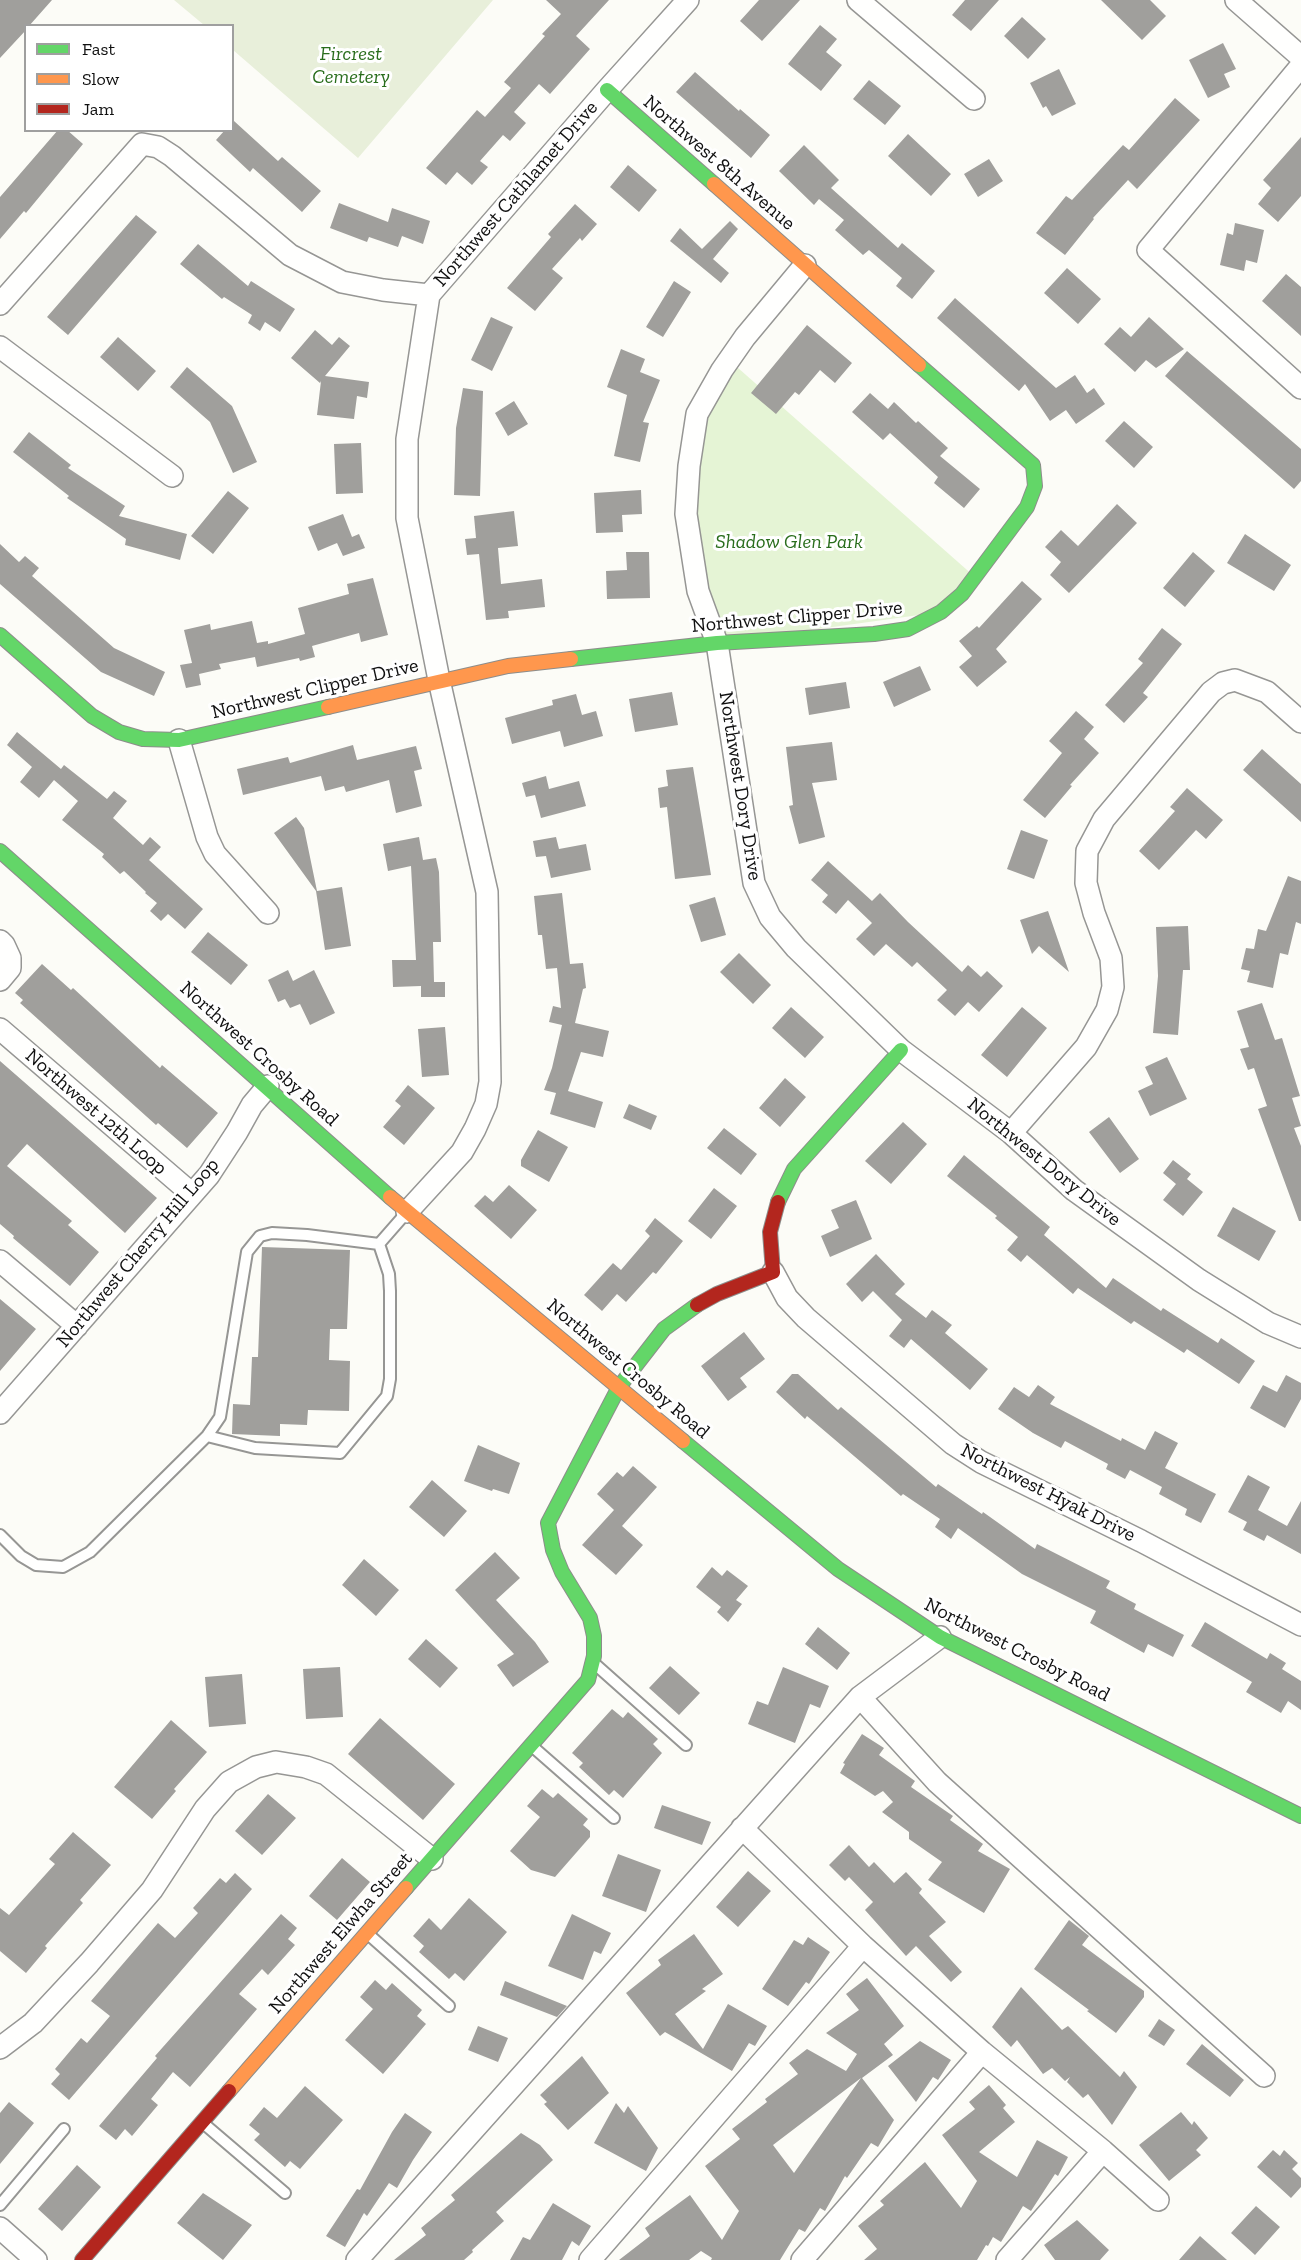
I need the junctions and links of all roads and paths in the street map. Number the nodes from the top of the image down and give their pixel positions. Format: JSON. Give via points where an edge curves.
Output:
{"nodes":[{"id":1,"x":688,"y":0,"type":"edge"},
{"id":2,"x":858,"y":0,"type":"edge"},
{"id":3,"x":1236,"y":0,"type":"edge"},
{"id":4,"x":1301,"y":57,"type":"edge"},
{"id":5,"x":1301,"y":66,"type":"edge"},
{"id":6,"x":607,"y":90,"type":"junction"},
{"id":7,"x":974,"y":99,"type":"dead end"},
{"id":8,"x":805,"y":265,"type":"junction"},
{"id":9,"x":429,"y":295,"type":"junction"},
{"id":10,"x":0,"y":304,"type":"edge"},
{"id":11,"x":0,"y":348,"type":"edge"},
{"id":12,"x":1301,"y":388,"type":"edge"},
{"id":13,"x":172,"y":476,"type":"dead end"},
{"id":14,"x":0,"y":635,"type":"edge"},
{"id":15,"x":717,"y":643,"type":"junction"},
{"id":16,"x":439,"y":681,"type":"junction"},
{"id":17,"x":1301,"y":722,"type":"edge"},
{"id":18,"x":179,"y":740,"type":"junction"},
{"id":19,"x":0,"y":851,"type":"edge"},
{"id":20,"x":268,"y":913,"type":"dead end"},
{"id":21,"x":0,"y":941,"type":"edge"},
{"id":22,"x":0,"y":980,"type":"edge"},
{"id":23,"x":0,"y":1029,"type":"edge"},
{"id":24,"x":901,"y":1050,"type":"junction"},
{"id":25,"x":268,"y":1086,"type":"junction"},
{"id":26,"x":1011,"y":1133,"type":"junction"},
{"id":27,"x":192,"y":1194,"type":"junction"},
{"id":28,"x":407,"y":1212,"type":"junction"},
{"id":29,"x":379,"y":1244,"type":"junction"},
{"id":30,"x":0,"y":1261,"type":"edge"},
{"id":31,"x":773,"y":1272,"type":"junction"},
{"id":32,"x":77,"y":1326,"type":"junction"},
{"id":33,"x":1301,"y":1337,"type":"edge"},
{"id":34,"x":619,"y":1387,"type":"junction"},
{"id":35,"x":0,"y":1413,"type":"edge"},
{"id":36,"x":207,"y":1436,"type":"junction"},
{"id":37,"x":0,"y":1535,"type":"edge"},
{"id":38,"x":1301,"y":1625,"type":"edge"},
{"id":39,"x":940,"y":1637,"type":"junction"},
{"id":40,"x":592,"y":1662,"type":"junction"},
{"id":41,"x":860,"y":1697,"type":"junction"},
{"id":42,"x":686,"y":1744,"type":"dead end"},
{"id":43,"x":531,"y":1745,"type":"junction"},
{"id":44,"x":1301,"y":1816,"type":"edge"},
{"id":45,"x":614,"y":1818,"type":"dead end"},
{"id":46,"x":742,"y":1828,"type":"junction"},
{"id":47,"x":432,"y":1859,"type":"junction"},
{"id":48,"x":367,"y":1933,"type":"junction"},
{"id":49,"x":863,"y":1946,"type":"junction"},
{"id":50,"x":449,"y":2006,"type":"dead end"},
{"id":51,"x":0,"y":2048,"type":"edge"},
{"id":52,"x":982,"y":2052,"type":"junction"},
{"id":53,"x":1264,"y":2076,"type":"dead end"},
{"id":54,"x":202,"y":2122,"type":"junction"},
{"id":55,"x":64,"y":2128,"type":"dead end"},
{"id":56,"x":1103,"y":2151,"type":"junction"},
{"id":57,"x":285,"y":2193,"type":"dead end"},
{"id":58,"x":1158,"y":2200,"type":"dead end"},
{"id":59,"x":0,"y":2205,"type":"edge"},
{"id":60,"x":0,"y":2228,"type":"edge"},
{"id":61,"x":36,"y":2260,"type":"edge"},
{"id":62,"x":81,"y":2260,"type":"edge"},
{"id":63,"x":357,"y":2260,"type":"edge"},
{"id":64,"x":590,"y":2260,"type":"edge"},
{"id":65,"x":802,"y":2260,"type":"edge"},
{"id":66,"x":1007,"y":2260,"type":"edge"}],
"edges":[{"from":1,"to":6,"type":"street","name":"Northwest Cathlamet Drive"},
{"from":2,"to":7,"type":"street"},
{"from":3,"to":4,"type":"street"},
{"from":5,"to":12,"type":"street","via":[[1148,250]]},
{"from":6,"to":8,"type":"street","name":"Northwest 8th Avenue"},
{"from":6,"to":9,"type":"street","name":"Northwest Cathlamet Drive"},
{"from":8,"to":15,"type":"street","name":"Northwest Dory Drive","via":[[745,337],[697,414],[686,514],[698,591]]},
{"from":8,"to":15,"type":"street","name":"Northwest Clipper Drive","via":[[1033,465],[1035,486],[1027,507],[962,594],[941,612],[908,629]]},
{"from":9,"to":10,"type":"street","via":[[342,282],[290,255],[172,156],[158,147],[142,144]]},
{"from":9,"to":16,"type":"street","name":"Northwest Cathlamet Drive","via":[[407,440],[407,518]]},
{"from":11,"to":13,"type":"street"},
{"from":14,"to":18,"type":"street","name":"Northwest Clipper Drive","via":[[92,716],[119,732]]},
{"from":15,"to":16,"type":"street","name":"Northwest Clipper Drive","via":[[508,666]]},
{"from":15,"to":24,"type":"street","name":"Northwest Dory Drive","via":[[754,883],[770,917],[796,948]]},
{"from":16,"to":18,"type":"street","name":"Northwest Clipper Drive"},
{"from":16,"to":28,"type":"street","name":"Northwest Cathlamet Drive","via":[[487,892],[490,1082],[486,1104],[462,1152]]},
{"from":17,"to":26,"type":"street","via":[[1267,692],[1235,680],[1223,683],[1211,692],[1104,819],[1087,851],[1086,883],[1111,958],[1113,987],[1107,1010],[1086,1047]]},
{"from":18,"to":20,"type":"street","via":[[215,854]]},
{"from":19,"to":25,"type":"street","name":"Northwest Crosby Road"},
{"from":21,"to":22,"type":"street","via":[[10,958],[10,968]]},
{"from":23,"to":27,"type":"street","name":"Northwest 12th Loop"},
{"from":24,"to":26,"type":"street","name":"Northwest Dory Drive"},
{"from":24,"to":31,"type":"street","via":[[794,1169],[780,1196],[770,1232]]},
{"from":25,"to":27,"type":"street","name":"Northwest Cherry Hill Loop"},
{"from":25,"to":28,"type":"street","name":"Northwest Crosby Road"},
{"from":26,"to":33,"type":"street","name":"Northwest Dory Drive","via":[[1074,1190],[1199,1280],[1268,1323]]},
{"from":27,"to":32,"type":"street","name":"Northwest Cherry Hill Loop"},
{"from":28,"to":29,"type":"lane"},
{"from":28,"to":34,"type":"street","name":"Northwest Crosby Road"},
{"from":29,"to":36,"type":"lane","via":[[272,1233],[260,1236],[252,1244],[247,1252],[220,1417]]},
{"from":29,"to":36,"type":"lane","via":[[390,1291],[387,1396],[340,1453],[255,1448]]},
{"from":30,"to":32,"type":"street"},
{"from":31,"to":34,"type":"street","via":[[693,1307],[664,1329]]},
{"from":31,"to":38,"type":"street","name":"Northwest Hyak Drive","via":[[787,1298],[806,1318],[953,1444],[981,1462]]},
{"from":32,"to":35,"type":"street","name":"Northwest Cherry Hill Loop"},
{"from":34,"to":39,"type":"street","name":"Northwest Crosby Road","via":[[838,1569]]},
{"from":34,"to":40,"type":"street","name":"Northwest Elwha Street","via":[[548,1523],[562,1572],[590,1618],[594,1636]]},
{"from":36,"to":37,"type":"lane","via":[[90,1552],[63,1568],[36,1565]]},
{"from":39,"to":41,"type":"street"},
{"from":39,"to":44,"type":"street","name":"Northwest Crosby Road"},
{"from":40,"to":42,"type":"lane"},
{"from":40,"to":43,"type":"street","name":"Northwest Elwha Street","via":[[588,1680]]},
{"from":41,"to":46,"type":"street"},
{"from":41,"to":53,"type":"street","via":[[937,1782]]},
{"from":43,"to":45,"type":"lane"},
{"from":43,"to":47,"type":"street","name":"Northwest Elwha Street"},
{"from":46,"to":49,"type":"street"},
{"from":46,"to":63,"type":"street"},
{"from":47,"to":48,"type":"street","name":"Northwest Elwha Street"},
{"from":47,"to":51,"type":"street","via":[[326,1774],[276,1762],[256,1767],[229,1782],[205,1809],[152,1890],[33,2023]]},
{"from":48,"to":50,"type":"lane"},
{"from":48,"to":54,"type":"street","name":"Northwest Elwha Street"},
{"from":49,"to":52,"type":"street"},
{"from":49,"to":64,"type":"street"},
{"from":52,"to":56,"type":"street"},
{"from":52,"to":65,"type":"street"},
{"from":54,"to":57,"type":"lane"},
{"from":54,"to":62,"type":"street","name":"Northwest Elwha Street"},
{"from":55,"to":59,"type":"lane"},
{"from":56,"to":58,"type":"street"},
{"from":56,"to":66,"type":"street"},
{"from":60,"to":61,"type":"street"}]}
